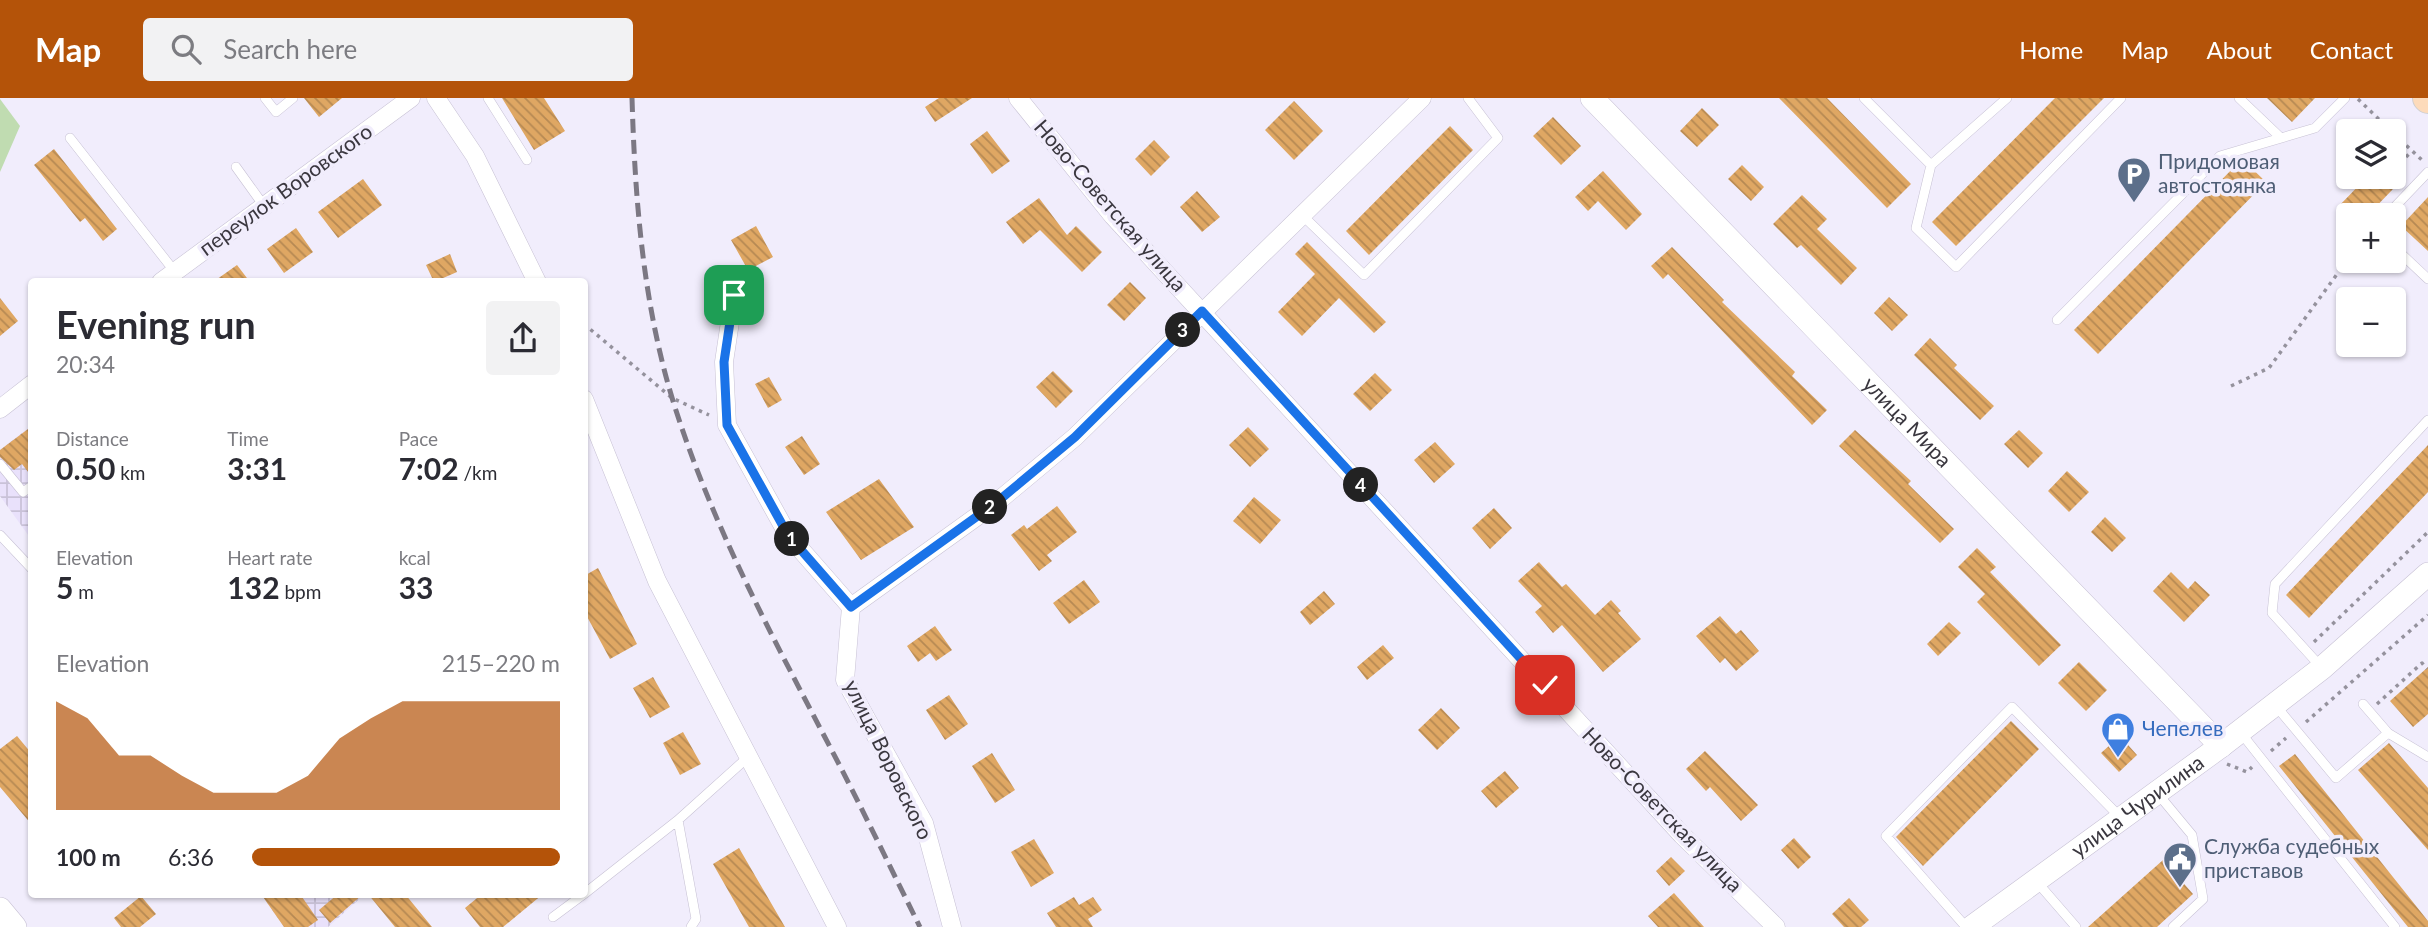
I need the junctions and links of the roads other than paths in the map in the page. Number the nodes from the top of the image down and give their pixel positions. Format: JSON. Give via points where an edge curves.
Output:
{"nodes":[{"id":1,"x":265,"y":98,"type":"edge"},
{"id":2,"x":293,"y":98,"type":"edge"},
{"id":3,"x":411,"y":98,"type":"edge"},
{"id":4,"x":436,"y":98,"type":"edge"},
{"id":5,"x":488,"y":98,"type":"edge"},
{"id":6,"x":1018,"y":98,"type":"edge"},
{"id":7,"x":1422,"y":98,"type":"edge"},
{"id":8,"x":1468,"y":98,"type":"edge"},
{"id":9,"x":1592,"y":98,"type":"edge"},
{"id":10,"x":1864,"y":98,"type":"edge"},
{"id":11,"x":2007,"y":98,"type":"edge"},
{"id":12,"x":2121,"y":98,"type":"edge"},
{"id":13,"x":2239,"y":98,"type":"edge"},
{"id":14,"x":2345,"y":98,"type":"edge"},
{"id":15,"x":2280,"y":137,"type":"junction"},
{"id":16,"x":70,"y":138,"type":"dead end"},
{"id":17,"x":527,"y":160,"type":"dead end"},
{"id":18,"x":1931,"y":165,"type":"junction"},
{"id":19,"x":236,"y":167,"type":"dead end"},
{"id":20,"x":2428,"y":172,"type":"edge"},
{"id":21,"x":2398,"y":203,"type":"edge"},
{"id":22,"x":264,"y":206,"type":"junction"},
{"id":23,"x":1301,"y":214,"type":"junction"},
{"id":24,"x":2406,"y":258,"type":"edge"},
{"id":25,"x":168,"y":277,"type":"edge"},
{"id":26,"x":535,"y":278,"type":"edge"},
{"id":27,"x":2428,"y":279,"type":"edge"},
{"id":28,"x":734,"y":295,"type":"dead end"},
{"id":29,"x":1202,"y":311,"type":"junction"},
{"id":30,"x":2057,"y":320,"type":"dead end"},
{"id":31,"x":28,"y":387,"type":"edge"},
{"id":32,"x":0,"y":409,"type":"edge"},
{"id":33,"x":588,"y":409,"type":"edge"},
{"id":34,"x":2428,"y":420,"type":"edge"},
{"id":35,"x":0,"y":464,"type":"edge"},
{"id":36,"x":28,"y":489,"type":"edge"},
{"id":37,"x":0,"y":535,"type":"edge"},
{"id":38,"x":28,"y":565,"type":"edge"},
{"id":39,"x":2428,"y":574,"type":"edge"},
{"id":40,"x":851,"y":607,"type":"junction"},
{"id":41,"x":2322,"y":668,"type":"junction"},
{"id":42,"x":2366,"y":702,"type":"road end"},
{"id":43,"x":2275,"y":705,"type":"junction"},
{"id":44,"x":2240,"y":732,"type":"junction"},
{"id":45,"x":2388,"y":733,"type":"junction"},
{"id":46,"x":2221,"y":746,"type":"junction"},
{"id":47,"x":2428,"y":757,"type":"edge"},
{"id":48,"x":747,"y":758,"type":"junction"},
{"id":49,"x":2157,"y":793,"type":"junction"},
{"id":50,"x":2121,"y":819,"type":"junction"},
{"id":51,"x":678,"y":820,"type":"junction"},
{"id":52,"x":2036,"y":881,"type":"junction"},
{"id":53,"x":588,"y":891,"type":"edge"},
{"id":54,"x":579,"y":898,"type":"edge"},
{"id":55,"x":0,"y":909,"type":"edge"},
{"id":56,"x":553,"y":917,"type":"dead end"},
{"id":57,"x":15,"y":927,"type":"edge"},
{"id":58,"x":691,"y":927,"type":"edge"},
{"id":59,"x":837,"y":927,"type":"edge"},
{"id":60,"x":952,"y":927,"type":"edge"},
{"id":61,"x":1776,"y":927,"type":"edge"},
{"id":62,"x":1966,"y":927,"type":"edge"},
{"id":63,"x":1972,"y":927,"type":"edge"},
{"id":64,"x":2076,"y":927,"type":"edge"},
{"id":65,"x":2173,"y":927,"type":"edge"},
{"id":66,"x":2395,"y":927,"type":"edge"}],
"edges":[{"from":1,"to":2,"type":"lane","via":[[276,112]]},
{"from":3,"to":22,"type":"street","name":"переулок Воровского"},
{"from":4,"to":26,"type":"street","via":[[475,156]]},
{"from":5,"to":17,"type":"lane"},
{"from":6,"to":29,"type":"street","name":"Ново-Советская улица","via":[[1113,216]]},
{"from":7,"to":23,"type":"street"},
{"from":8,"to":23,"type":"lane","via":[[1498,138],[1364,275]]},
{"from":9,"to":46,"type":"street","name":"улица Мира"},
{"from":10,"to":18,"type":"lane"},
{"from":11,"to":18,"type":"lane"},
{"from":12,"to":18,"type":"lane","via":[[1956,267],[1916,228]]},
{"from":13,"to":15,"type":"lane"},
{"from":14,"to":15,"type":"lane","via":[[2315,128]]},
{"from":15,"to":30,"type":"lane","via":[[2220,156]]},
{"from":16,"to":25,"type":"lane"},
{"from":19,"to":22,"type":"lane"},
{"from":20,"to":21,"type":"lane"},
{"from":22,"to":25,"type":"street","name":"переулок Воровского"},
{"from":23,"to":29,"type":"street"},
{"from":24,"to":27,"type":"lane"},
{"from":28,"to":40,"type":"street","via":[[724,362],[727,425],[788,535]]},
{"from":29,"to":40,"type":"street","via":[[1075,437],[997,502]]},
{"from":29,"to":61,"type":"street","name":"Ново-Советская улица","via":[[1682,835]]},
{"from":31,"to":32,"type":"street"},
{"from":33,"to":48,"type":"street","via":[[657,581]]},
{"from":34,"to":41,"type":"lane","via":[[2275,584],[2272,613]]},
{"from":35,"to":36,"type":"lane","via":[[23,492]]},
{"from":37,"to":38,"type":"lane"},
{"from":39,"to":41,"type":"street","name":"улица Чурилина"},
{"from":40,"to":60,"type":"street","name":"улица Воровского","via":[[845,680],[924,823]]},
{"from":41,"to":43,"type":"street","name":"улица Чурилина"},
{"from":42,"to":45,"type":"lane"},
{"from":43,"to":44,"type":"street","name":"улица Чурилина"},
{"from":43,"to":45,"type":"lane","via":[[2336,778]]},
{"from":44,"to":46,"type":"street","name":"улица Чурилина"},
{"from":44,"to":66,"type":"lane"},
{"from":45,"to":47,"type":"lane"},
{"from":46,"to":49,"type":"street","name":"улица Чурилина"},
{"from":48,"to":51,"type":"lane"},
{"from":48,"to":59,"type":"street"},
{"from":49,"to":50,"type":"street","name":"улица Чурилина"},
{"from":49,"to":65,"type":"lane","via":[[2192,835],[2203,899]]},
{"from":50,"to":52,"type":"street","name":"улица Чурилина"},
{"from":50,"to":62,"type":"lane","via":[[2012,707],[1886,836]]},
{"from":51,"to":53,"type":"lane"},
{"from":51,"to":58,"type":"lane","via":[[696,919]]},
{"from":52,"to":63,"type":"street","name":"улица Чурилина"},
{"from":52,"to":64,"type":"lane"},
{"from":54,"to":56,"type":"lane"},
{"from":55,"to":57,"type":"street"}]}
